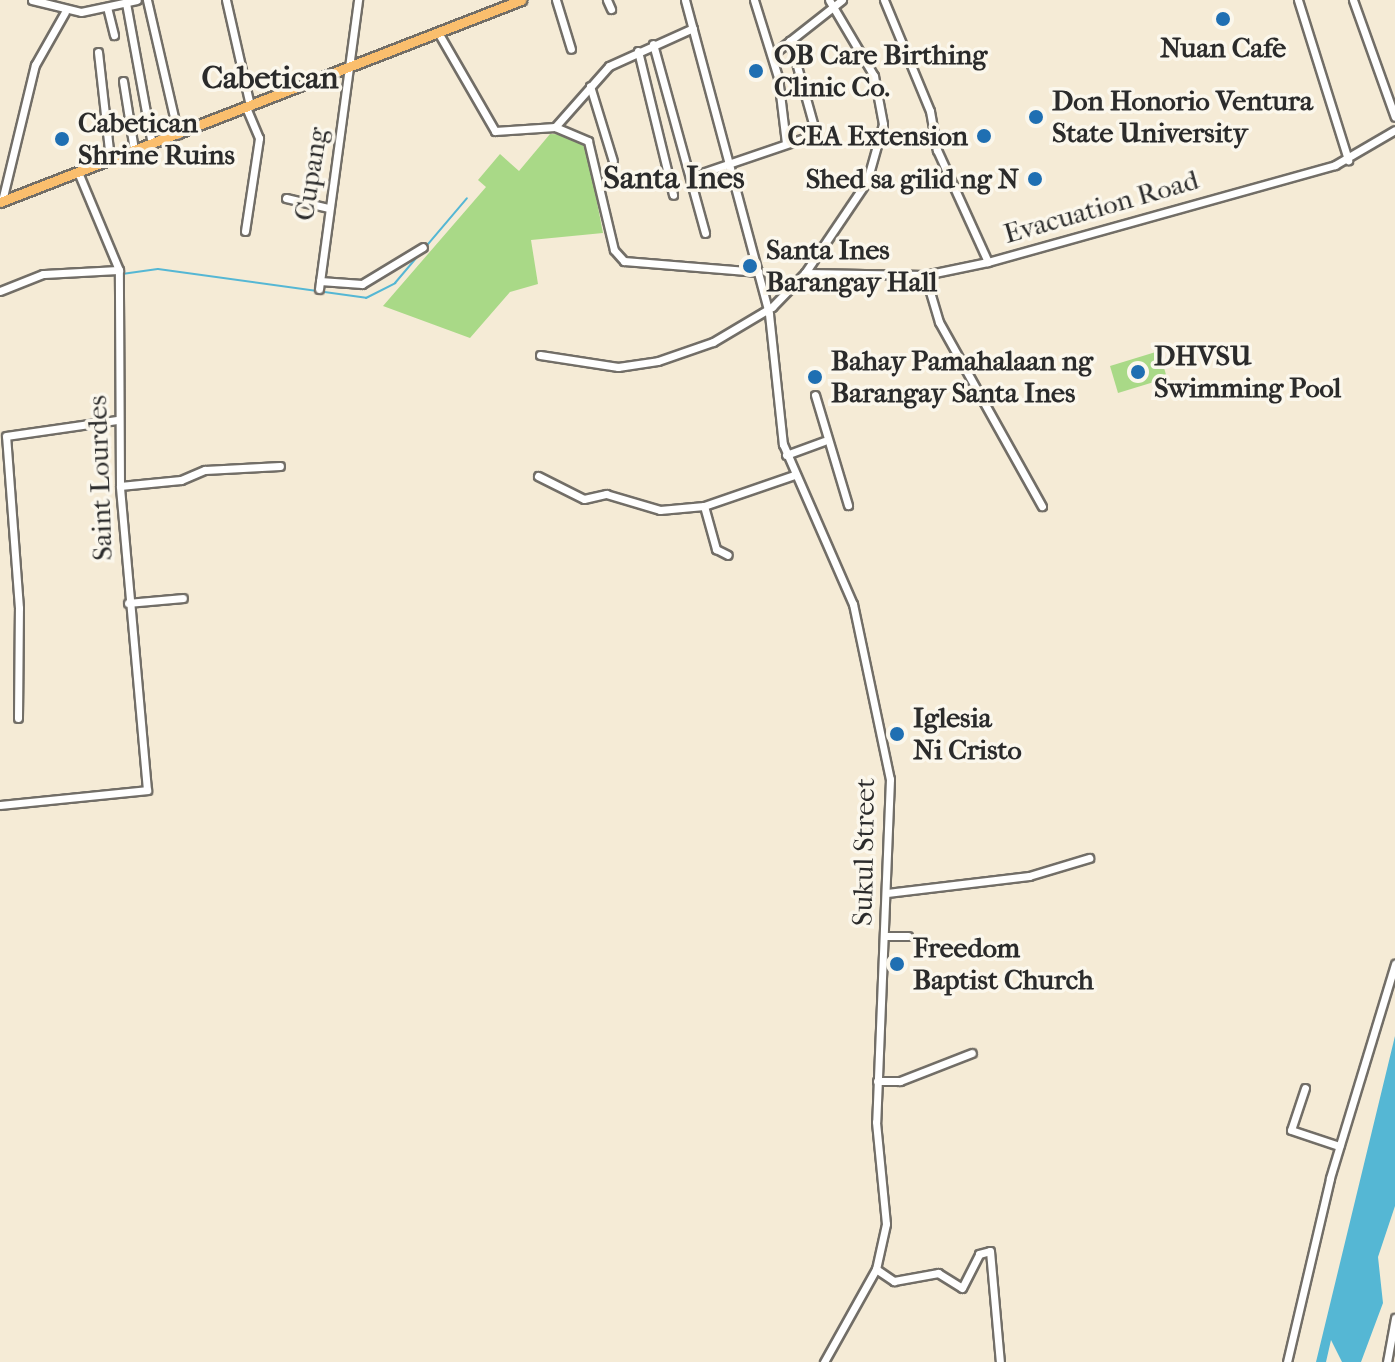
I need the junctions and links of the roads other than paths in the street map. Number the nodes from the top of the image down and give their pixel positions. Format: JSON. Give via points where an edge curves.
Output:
{"nodes":[{"id":1,"x":32,"y":0,"type":"edge"},
{"id":2,"x":137,"y":0,"type":"edge"},
{"id":3,"x":147,"y":0,"type":"edge"},
{"id":4,"x":226,"y":0,"type":"edge"},
{"id":5,"x":358,"y":0,"type":"edge"},
{"id":6,"x":521,"y":0,"type":"edge"},
{"id":7,"x":556,"y":0,"type":"edge"},
{"id":8,"x":607,"y":0,"type":"edge"},
{"id":9,"x":685,"y":0,"type":"edge"},
{"id":10,"x":754,"y":0,"type":"edge"},
{"id":11,"x":842,"y":0,"type":"edge"},
{"id":12,"x":884,"y":0,"type":"edge"},
{"id":13,"x":1298,"y":0,"type":"edge"},
{"id":14,"x":1353,"y":0,"type":"edge"},
{"id":15,"x":126,"y":3,"type":"junction"},
{"id":16,"x":831,"y":4,"type":"edge"},
{"id":17,"x":107,"y":7,"type":"junction"},
{"id":18,"x":611,"y":9,"type":"dead end"},
{"id":19,"x":65,"y":12,"type":"junction"},
{"id":20,"x":693,"y":28,"type":"junction"},
{"id":21,"x":439,"y":34,"type":"junction"},
{"id":22,"x":114,"y":35,"type":"dead end"},
{"id":23,"x":790,"y":41,"type":"junction"},
{"id":24,"x":653,"y":44,"type":"junction"},
{"id":25,"x":571,"y":49,"type":"dead end"},
{"id":26,"x":638,"y":51,"type":"junction"},
{"id":27,"x":98,"y":52,"type":"dead end"},
{"id":28,"x":772,"y":55,"type":"junction"},
{"id":29,"x":352,"y":67,"type":"junction"},
{"id":30,"x":123,"y":81,"type":"dead end"},
{"id":31,"x":590,"y":86,"type":"junction"},
{"id":32,"x":248,"y":107,"type":"junction"},
{"id":33,"x":1395,"y":117,"type":"edge"},
{"id":34,"x":555,"y":127,"type":"junction"},
{"id":35,"x":1395,"y":130,"type":"edge"},
{"id":36,"x":178,"y":134,"type":"junction"},
{"id":37,"x":786,"y":143,"type":"junction"},
{"id":38,"x":152,"y":144,"type":"junction"},
{"id":39,"x":134,"y":150,"type":"junction"},
{"id":40,"x":110,"y":159,"type":"junction"},
{"id":41,"x":1348,"y":160,"type":"junction"},
{"id":42,"x":613,"y":161,"type":"dead end"},
{"id":43,"x":732,"y":164,"type":"junction"},
{"id":44,"x":78,"y":172,"type":"junction"},
{"id":45,"x":690,"y":177,"type":"junction"},
{"id":46,"x":673,"y":195,"type":"dead end"},
{"id":47,"x":286,"y":198,"type":"dead end"},
{"id":48,"x":1,"y":202,"type":"edge"},
{"id":49,"x":328,"y":208,"type":"junction"},
{"id":50,"x":245,"y":231,"type":"dead end"},
{"id":51,"x":705,"y":233,"type":"dead end"},
{"id":52,"x":423,"y":247,"type":"dead end"},
{"id":53,"x":988,"y":262,"type":"junction"},
{"id":54,"x":759,"y":272,"type":"junction"},
{"id":55,"x":119,"y":273,"type":"junction"},
{"id":56,"x":805,"y":273,"type":"junction"},
{"id":57,"x":925,"y":275,"type":"junction"},
{"id":58,"x":0,"y":291,"type":"edge"},
{"id":59,"x":767,"y":309,"type":"junction"},
{"id":60,"x":540,"y":355,"type":"dead end"},
{"id":61,"x":815,"y":395,"type":"dead end"},
{"id":62,"x":117,"y":420,"type":"junction"},
{"id":63,"x":824,"y":441,"type":"junction"},
{"id":64,"x":786,"y":455,"type":"junction"},
{"id":65,"x":280,"y":466,"type":"dead end"},
{"id":66,"x":794,"y":475,"type":"junction"},
{"id":67,"x":538,"y":476,"type":"dead end"},
{"id":68,"x":120,"y":486,"type":"junction"},
{"id":69,"x":848,"y":505,"type":"dead end"},
{"id":70,"x":704,"y":506,"type":"junction"},
{"id":71,"x":1042,"y":506,"type":"dead end"},
{"id":72,"x":728,"y":555,"type":"dead end"},
{"id":73,"x":183,"y":598,"type":"dead end"},
{"id":74,"x":128,"y":603,"type":"junction"},
{"id":75,"x":18,"y":718,"type":"dead end"},
{"id":76,"x":0,"y":805,"type":"edge"},
{"id":77,"x":1089,"y":858,"type":"dead end"},
{"id":78,"x":887,"y":893,"type":"junction"},
{"id":79,"x":885,"y":936,"type":"junction"},
{"id":80,"x":908,"y":936,"type":"dead end"},
{"id":81,"x":1395,"y":964,"type":"edge"},
{"id":82,"x":972,"y":1053,"type":"dead end"},
{"id":83,"x":877,"y":1081,"type":"junction"},
{"id":84,"x":1305,"y":1088,"type":"dead end"},
{"id":85,"x":1339,"y":1146,"type":"junction"},
{"id":86,"x":876,"y":1269,"type":"junction"},
{"id":87,"x":1395,"y":1318,"type":"edge"},
{"id":88,"x":824,"y":1362,"type":"edge"},
{"id":89,"x":1000,"y":1362,"type":"edge"},
{"id":90,"x":1287,"y":1362,"type":"edge"},
{"id":91,"x":1387,"y":1362,"type":"edge"}],
"edges":[{"from":1,"to":19,"type":"street"},
{"from":2,"to":15,"type":"street"},
{"from":3,"to":36,"type":"street"},
{"from":4,"to":32,"type":"street"},
{"from":5,"to":29,"type":"street","name":"Cupang"},
{"from":6,"to":21,"type":"main road"},
{"from":7,"to":25,"type":"street"},
{"from":8,"to":18,"type":"street"},
{"from":9,"to":20,"type":"street","name":"Sukul Street"},
{"from":10,"to":28,"type":"street"},
{"from":11,"to":16,"type":"street"},
{"from":12,"to":53,"type":"street","via":[[930,111],[937,150]]},
{"from":13,"to":41,"type":"street"},
{"from":14,"to":33,"type":"street"},
{"from":15,"to":17,"type":"street"},
{"from":15,"to":38,"type":"street"},
{"from":16,"to":23,"type":"street"},
{"from":16,"to":56,"type":"street","via":[[879,90],[881,140],[859,194]]},
{"from":17,"to":19,"type":"street"},
{"from":17,"to":22,"type":"street"},
{"from":19,"to":48,"type":"street","via":[[35,65]]},
{"from":20,"to":24,"type":"street"},
{"from":20,"to":43,"type":"street","name":"Sukul Street"},
{"from":21,"to":29,"type":"main road"},
{"from":21,"to":34,"type":"street","via":[[495,131]]},
{"from":23,"to":28,"type":"street"},
{"from":23,"to":37,"type":"street","via":[[818,128]]},
{"from":24,"to":26,"type":"street"},
{"from":24,"to":45,"type":"street"},
{"from":26,"to":31,"type":"street"},
{"from":26,"to":46,"type":"street"},
{"from":27,"to":40,"type":"street"},
{"from":28,"to":37,"type":"street"},
{"from":29,"to":32,"type":"main road"},
{"from":29,"to":49,"type":"street","name":"Cupang"},
{"from":30,"to":39,"type":"street"},
{"from":31,"to":34,"type":"street"},
{"from":31,"to":42,"type":"street"},
{"from":32,"to":36,"type":"main road"},
{"from":32,"to":50,"type":"street","via":[[259,145]]},
{"from":34,"to":54,"type":"street","via":[[593,147],[614,250],[624,261]]},
{"from":35,"to":41,"type":"street","name":"Evacuation Road"},
{"from":36,"to":38,"type":"main road"},
{"from":37,"to":43,"type":"street"},
{"from":38,"to":39,"type":"main road"},
{"from":39,"to":40,"type":"main road"},
{"from":40,"to":44,"type":"main road"},
{"from":41,"to":53,"type":"street","name":"Evacuation Road"},
{"from":43,"to":45,"type":"street"},
{"from":43,"to":54,"type":"street","name":"Sukul Street"},
{"from":44,"to":48,"type":"main road"},
{"from":44,"to":55,"type":"street","name":"Saint Lourdes"},
{"from":45,"to":51,"type":"street"},
{"from":47,"to":49,"type":"street"},
{"from":49,"to":52,"type":"street","name":"Cupang","via":[[319,285],[362,284]]},
{"from":53,"to":57,"type":"street","name":"Evacuation Road"},
{"from":54,"to":59,"type":"street","name":"Sukul Street"},
{"from":55,"to":58,"type":"street","via":[[43,274]]},
{"from":55,"to":62,"type":"street","name":"Saint Lourdes"},
{"from":56,"to":57,"type":"street","name":"Evacuation Road"},
{"from":56,"to":59,"type":"street"},
{"from":57,"to":71,"type":"street","via":[[939,322]]},
{"from":59,"to":60,"type":"street","via":[[713,342],[639,366]]},
{"from":59,"to":64,"type":"street","name":"Sukul Street"},
{"from":61,"to":63,"type":"street"},
{"from":62,"to":68,"type":"street","name":"Saint Lourdes"},
{"from":62,"to":75,"type":"street","via":[[6,436],[19,608]]},
{"from":63,"to":64,"type":"street"},
{"from":63,"to":69,"type":"street"},
{"from":64,"to":66,"type":"street","name":"Sukul Street"},
{"from":65,"to":68,"type":"street","via":[[205,470],[181,480]]},
{"from":66,"to":70,"type":"street"},
{"from":66,"to":78,"type":"street","name":"Sukul Street","via":[[846,586],[869,665],[890,779]]},
{"from":67,"to":70,"type":"street","via":[[584,499],[606,494],[660,510]]},
{"from":68,"to":74,"type":"street","name":"Saint Lourdes"},
{"from":70,"to":72,"type":"street","via":[[712,541]]},
{"from":73,"to":74,"type":"street"},
{"from":74,"to":76,"type":"street","name":"Saint Lourdes","via":[[147,790]]},
{"from":77,"to":78,"type":"street","via":[[1029,876]]},
{"from":78,"to":79,"type":"street","name":"Sukul Street"},
{"from":79,"to":80,"type":"street"},
{"from":79,"to":83,"type":"street","name":"Sukul Street"},
{"from":81,"to":85,"type":"street"},
{"from":82,"to":83,"type":"street","via":[[900,1081]]},
{"from":83,"to":86,"type":"street","name":"Sukul Street","via":[[886,1213]]},
{"from":84,"to":85,"type":"street","via":[[1291,1130]]},
{"from":85,"to":90,"type":"street"},
{"from":86,"to":88,"type":"street","name":"Sukul Street"},
{"from":86,"to":89,"type":"street","via":[[894,1281],[938,1273],[962,1288],[979,1254],[990,1251]]},
{"from":87,"to":91,"type":"street"}]}
